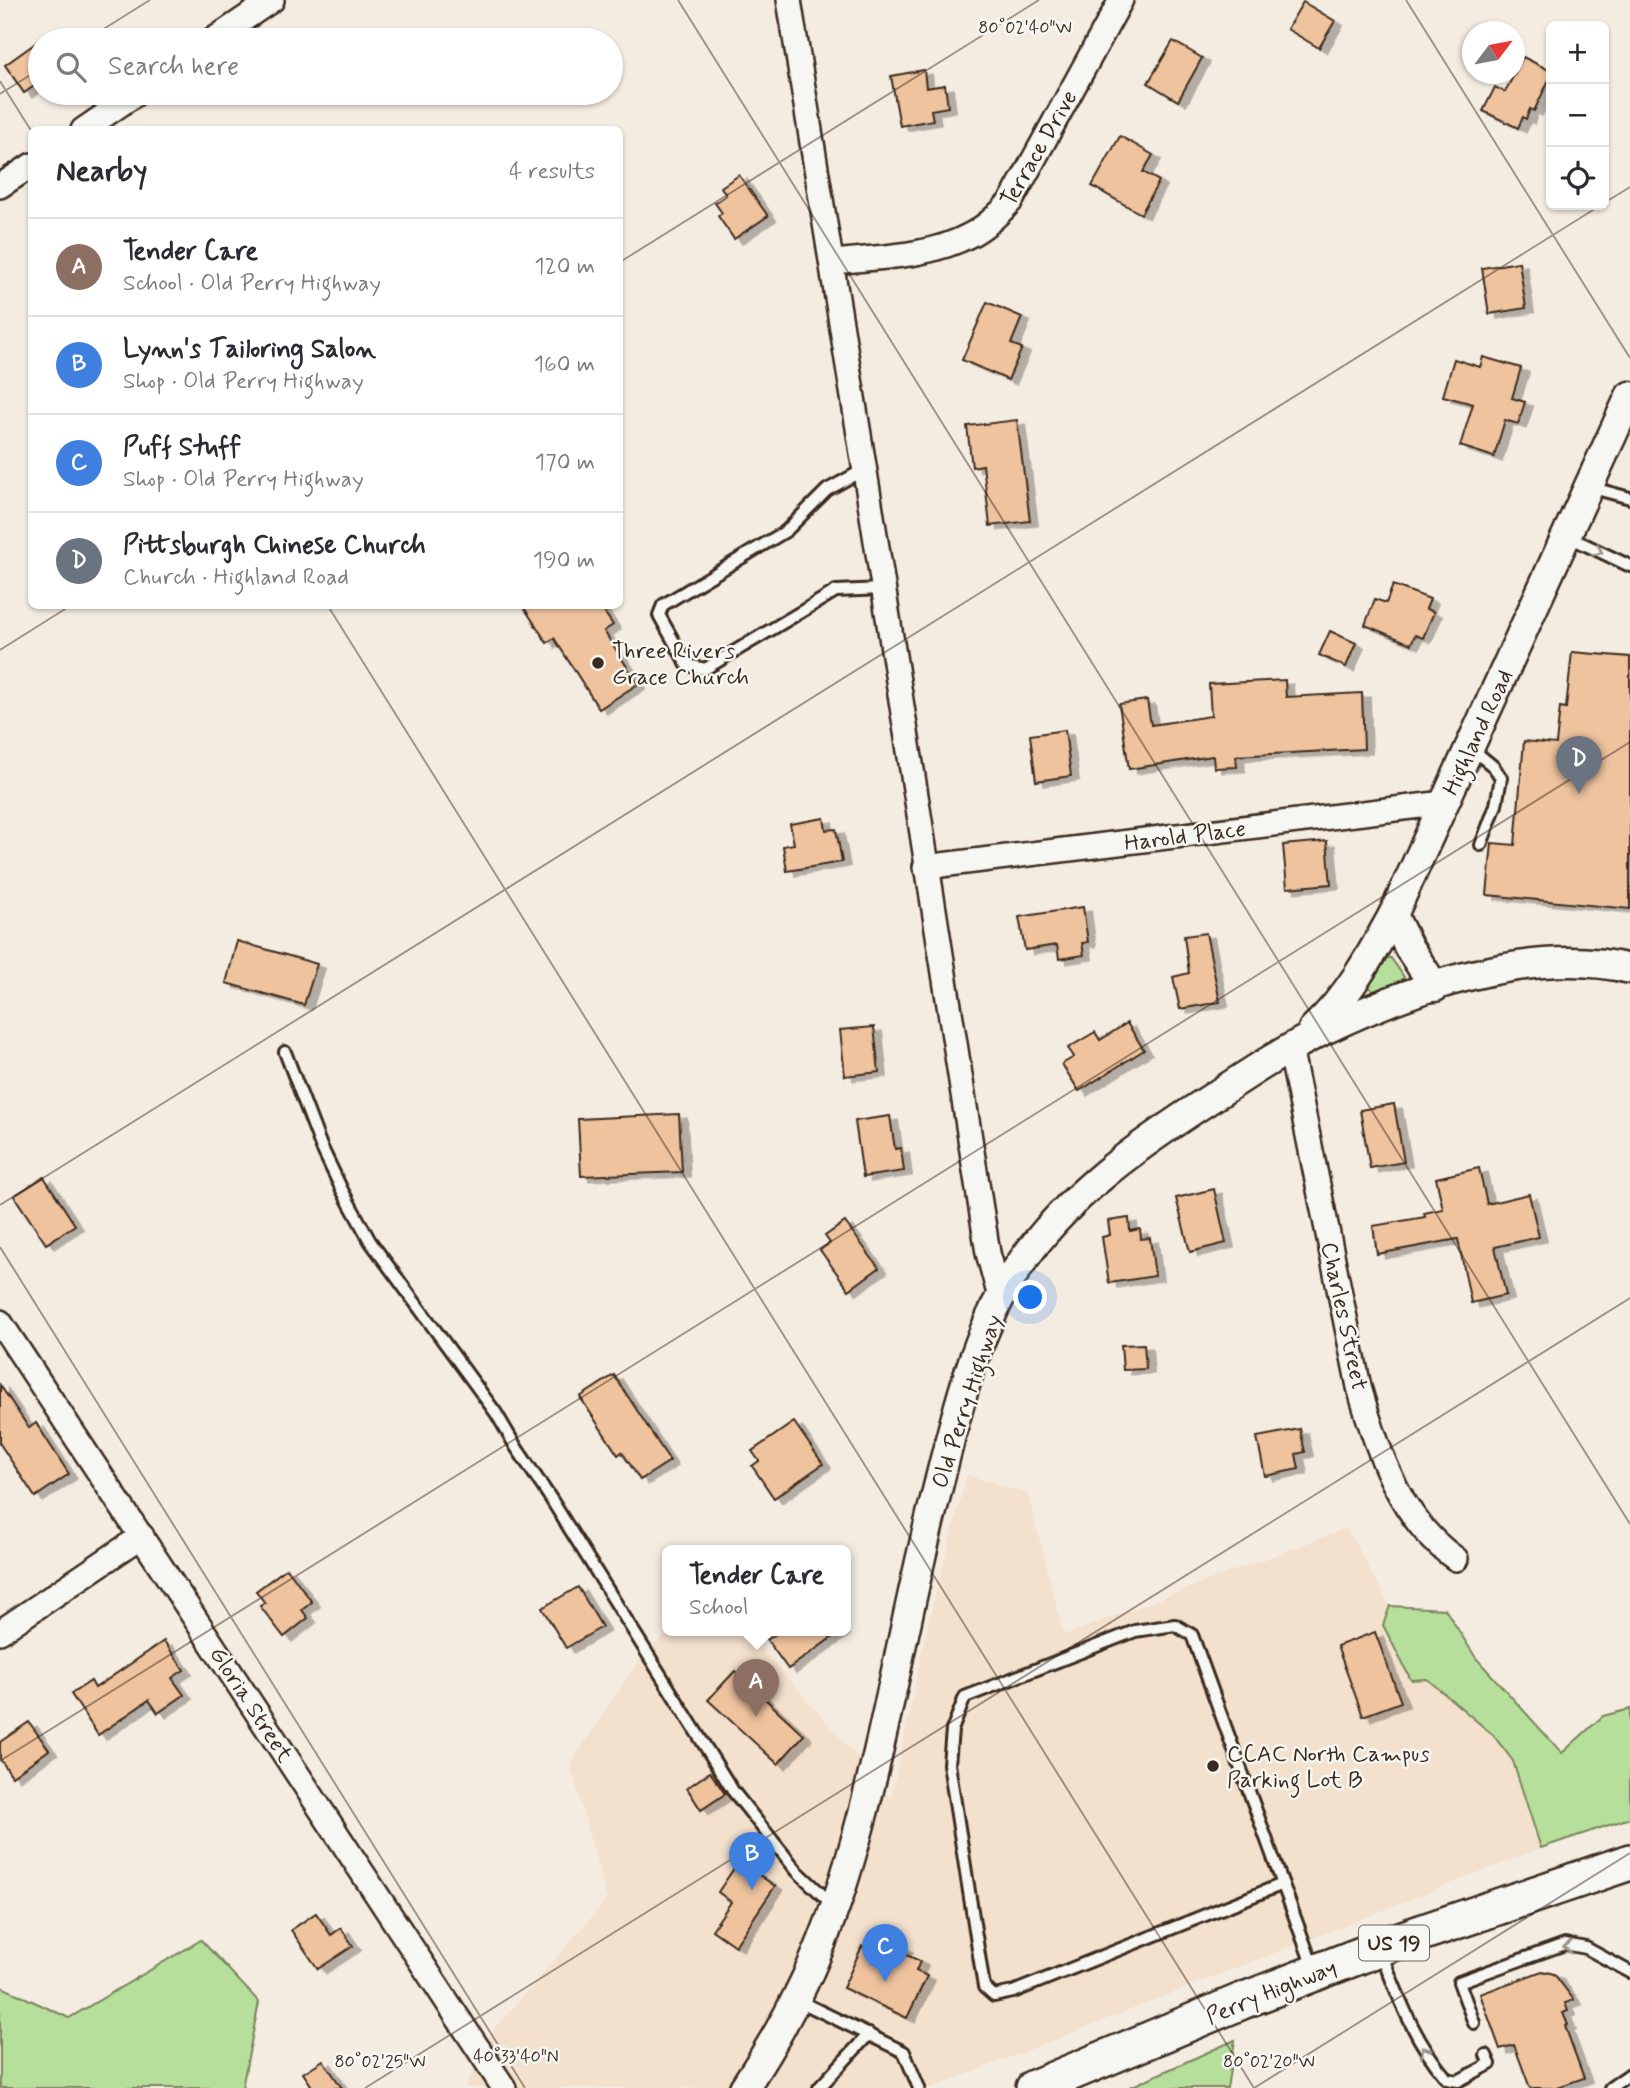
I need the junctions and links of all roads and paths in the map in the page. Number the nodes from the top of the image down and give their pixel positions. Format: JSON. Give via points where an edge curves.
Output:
{"nodes":[{"id":1,"x":272,"y":0,"type":"edge"},
{"id":2,"x":789,"y":0,"type":"edge"},
{"id":3,"x":1121,"y":0,"type":"edge"},
{"id":4,"x":231,"y":28,"type":"edge"},
{"id":5,"x":119,"y":105,"type":"edge"},
{"id":6,"x":89,"y":126,"type":"edge"},
{"id":7,"x":28,"y":168,"type":"edge"},
{"id":8,"x":0,"y":186,"type":"edge"},
{"id":9,"x":833,"y":262,"type":"junction"},
{"id":10,"x":1630,"y":396,"type":"edge"},
{"id":11,"x":864,"y":470,"type":"junction"},
{"id":12,"x":1589,"y":487,"type":"junction"},
{"id":13,"x":1630,"y":498,"type":"edge"},
{"id":14,"x":1567,"y":536,"type":"junction"},
{"id":15,"x":1630,"y":566,"type":"edge"},
{"id":16,"x":883,"y":589,"type":"junction"},
{"id":17,"x":1470,"y":747,"type":"junction"},
{"id":18,"x":1444,"y":803,"type":"junction"},
{"id":19,"x":1481,"y":845,"type":"dead end"},
{"id":20,"x":925,"y":867,"type":"junction"},
{"id":21,"x":1393,"y":915,"type":"junction"},
{"id":22,"x":1630,"y":969,"type":"edge"},
{"id":23,"x":1435,"y":986,"type":"junction"},
{"id":24,"x":1290,"y":1047,"type":"junction"},
{"id":25,"x":285,"y":1052,"type":"dead end"},
{"id":26,"x":1000,"y":1297,"type":"junction"},
{"id":27,"x":0,"y":1322,"type":"edge"},
{"id":28,"x":142,"y":1535,"type":"junction"},
{"id":29,"x":1456,"y":1559,"type":"dead end"},
{"id":30,"x":0,"y":1632,"type":"edge"},
{"id":31,"x":1630,"y":1862,"type":"edge"},
{"id":32,"x":1283,"y":1884,"type":"junction"},
{"id":33,"x":835,"y":1906,"type":"junction"},
{"id":34,"x":1380,"y":1948,"type":"junction"},
{"id":35,"x":1630,"y":1972,"type":"edge"},
{"id":36,"x":1315,"y":1973,"type":"junction"},
{"id":37,"x":796,"y":1999,"type":"junction"},
{"id":38,"x":1474,"y":2023,"type":"dead end"},
{"id":39,"x":869,"y":2034,"type":"junction"},
{"id":40,"x":1486,"y":2055,"type":"dead end"},
{"id":41,"x":1630,"y":2074,"type":"edge"},
{"id":42,"x":504,"y":2088,"type":"edge"},
{"id":43,"x":744,"y":2088,"type":"edge"},
{"id":44,"x":819,"y":2088,"type":"edge"},
{"id":45,"x":919,"y":2088,"type":"edge"},
{"id":46,"x":1034,"y":2088,"type":"edge"},
{"id":47,"x":1610,"y":2088,"type":"edge"}],
"edges":[{"from":1,"to":4,"type":"street"},
{"from":2,"to":9,"type":"street"},
{"from":3,"to":9,"type":"street","name":"Terrace Drive","via":[[1012,201],[991,222],[947,246]]},
{"from":5,"to":6,"type":"street"},
{"from":7,"to":8,"type":"street"},
{"from":9,"to":11,"type":"street"},
{"from":10,"to":12,"type":"street","name":"Highland Road"},
{"from":11,"to":16,"type":"street"},
{"from":11,"to":16,"type":"lane","via":[[827,490],[786,531],[663,605],[659,615],[687,665],[705,669],[836,591]]},
{"from":12,"to":13,"type":"lane"},
{"from":12,"to":14,"type":"street","name":"Highland Road"},
{"from":14,"to":15,"type":"lane","one_way":true},
{"from":14,"to":17,"type":"street","name":"Highland Road"},
{"from":16,"to":20,"type":"street"},
{"from":17,"to":18,"type":"street","name":"Highland Road"},
{"from":17,"to":19,"type":"lane","via":[[1501,778]]},
{"from":18,"to":20,"type":"street","name":"Harold Place"},
{"from":18,"to":21,"type":"street","name":"Highland Road"},
{"from":20,"to":26,"type":"street","via":[[988,1253]]},
{"from":21,"to":23,"type":"street"},
{"from":21,"to":24,"type":"street","name":"Highland Road","via":[[1341,1000]]},
{"from":22,"to":23,"type":"street","name":"Old Perry Highway","via":[[1591,962],[1535,964]]},
{"from":23,"to":24,"type":"street","name":"Old Perry Highway"},
{"from":24,"to":26,"type":"street","name":"Old Perry Highway","via":[[1128,1153],[1099,1177],[1046,1231]]},
{"from":24,"to":29,"type":"street","name":"Charles Street","via":[[1366,1413],[1406,1506],[1441,1549]]},
{"from":25,"to":33,"type":"lane","via":[[321,1146],[370,1241],[496,1413],[733,1791],[797,1871]]},
{"from":26,"to":33,"type":"street","name":"Old Perry Highway","via":[[976,1351],[943,1468],[863,1816]]},
{"from":27,"to":28,"type":"street","name":"Gloria Street"},
{"from":28,"to":30,"type":"street"},
{"from":28,"to":42,"type":"street","name":"Gloria Street"},
{"from":31,"to":34,"type":"main road","name":"Perry Highway","number":"US 19"},
{"from":32,"to":32,"type":"lane","via":[[995,1996],[984,1987],[949,1764],[952,1730],[965,1697],[1135,1631],[1175,1625],[1192,1634]]},
{"from":32,"to":36,"type":"lane"},
{"from":33,"to":37,"type":"street","name":"Old Perry Highway"},
{"from":34,"to":36,"type":"main road","name":"Perry Highway","number":"US 19"},
{"from":40,"to":34,"type":"lane","one_way":true,"via":[[1490,2064],[1458,2081],[1447,2079],[1427,2056],[1412,2027]]},
{"from":35,"to":38,"type":"lane","one_way":true,"via":[[1586,1948],[1565,1944],[1458,1982]]},
{"from":36,"to":46,"type":"main road","name":"Perry Highway","number":"US 19"},
{"from":37,"to":39,"type":"lane"},
{"from":37,"to":43,"type":"street","name":"Old Perry Highway"},
{"from":39,"to":44,"type":"lane"},
{"from":39,"to":45,"type":"lane","via":[[904,2052]]},
{"from":41,"to":47,"type":"lane"}]}
